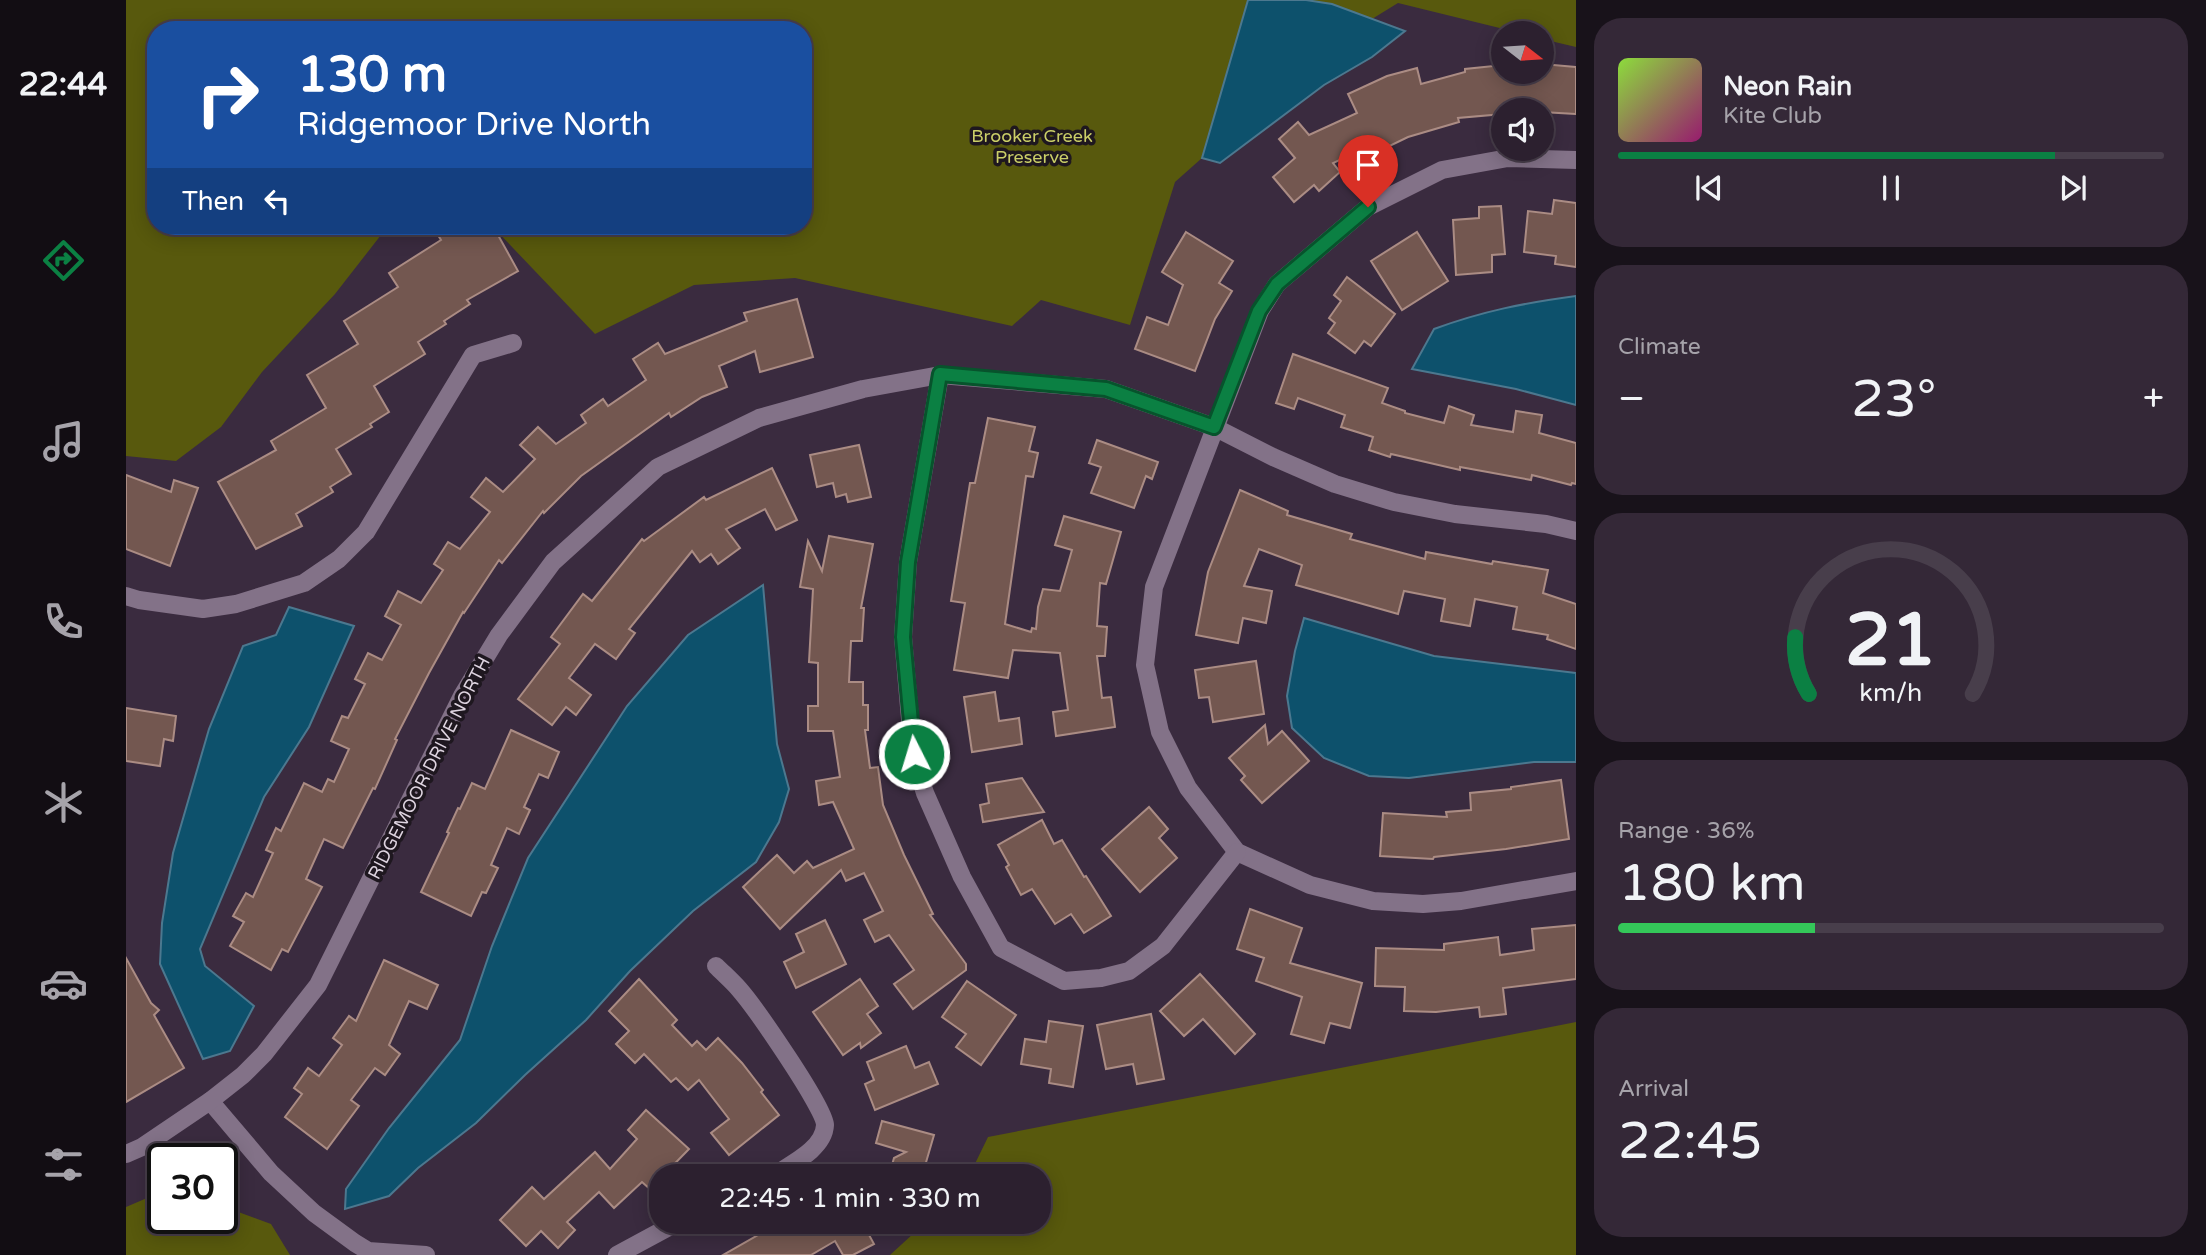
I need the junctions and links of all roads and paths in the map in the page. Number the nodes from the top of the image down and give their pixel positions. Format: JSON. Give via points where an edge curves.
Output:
{"nodes":[{"id":1,"x":1576,"y":160,"type":"edge"},
{"id":2,"x":513,"y":343,"type":"dead end"},
{"id":3,"x":940,"y":374,"type":"junction"},
{"id":4,"x":1214,"y":427,"type":"junction"},
{"id":5,"x":1576,"y":531,"type":"edge"},
{"id":6,"x":126,"y":596,"type":"edge"},
{"id":7,"x":1237,"y":852,"type":"junction"},
{"id":8,"x":1576,"y":881,"type":"edge"},
{"id":9,"x":716,"y":966,"type":"dead end"},
{"id":10,"x":211,"y":1101,"type":"junction"},
{"id":11,"x":126,"y":1154,"type":"edge"},
{"id":12,"x":790,"y":1164,"type":"edge"},
{"id":13,"x":656,"y":1234,"type":"edge"},
{"id":14,"x":426,"y":1255,"type":"edge"},
{"id":15,"x":617,"y":1255,"type":"edge"}],
"edges":[{"from":1,"to":4,"type":"street","via":[[1508,158],[1443,170],[1368,207],[1277,284],[1259,311]]},
{"from":2,"to":6,"type":"street","via":[[473,355],[366,532],[340,559],[304,583],[236,604],[202,609]]},
{"from":3,"to":4,"type":"street","name":"RIDGEMOOR DRIVE NORTH","via":[[1106,389]]},
{"from":3,"to":7,"type":"street","via":[[905,600],[903,637],[914,754],[925,793],[962,877],[1002,948],[1064,981],[1129,971],[1163,946]]},
{"from":3,"to":10,"type":"street","name":"RIDGEMOOR DRIVE NORTH","via":[[863,389],[759,418],[658,467],[553,562],[499,635],[462,696],[318,985],[264,1054]]},
{"from":4,"to":5,"type":"street","name":"RIDGEMOOR DRIVE NORTH","via":[[1335,484],[1394,502]]},
{"from":4,"to":7,"type":"street","via":[[1154,587],[1145,665],[1160,732],[1188,788]]},
{"from":7,"to":8,"type":"street","via":[[1310,885],[1373,901],[1461,901]]},
{"from":9,"to":12,"type":"street","via":[[739,989],[815,1097],[824,1119],[815,1147]]},
{"from":10,"to":11,"type":"street","name":"RIDGEMOOR DRIVE NORTH"},
{"from":10,"to":14,"type":"street","via":[[271,1173],[355,1243],[368,1251]]},
{"from":13,"to":15,"type":"street"}]}
